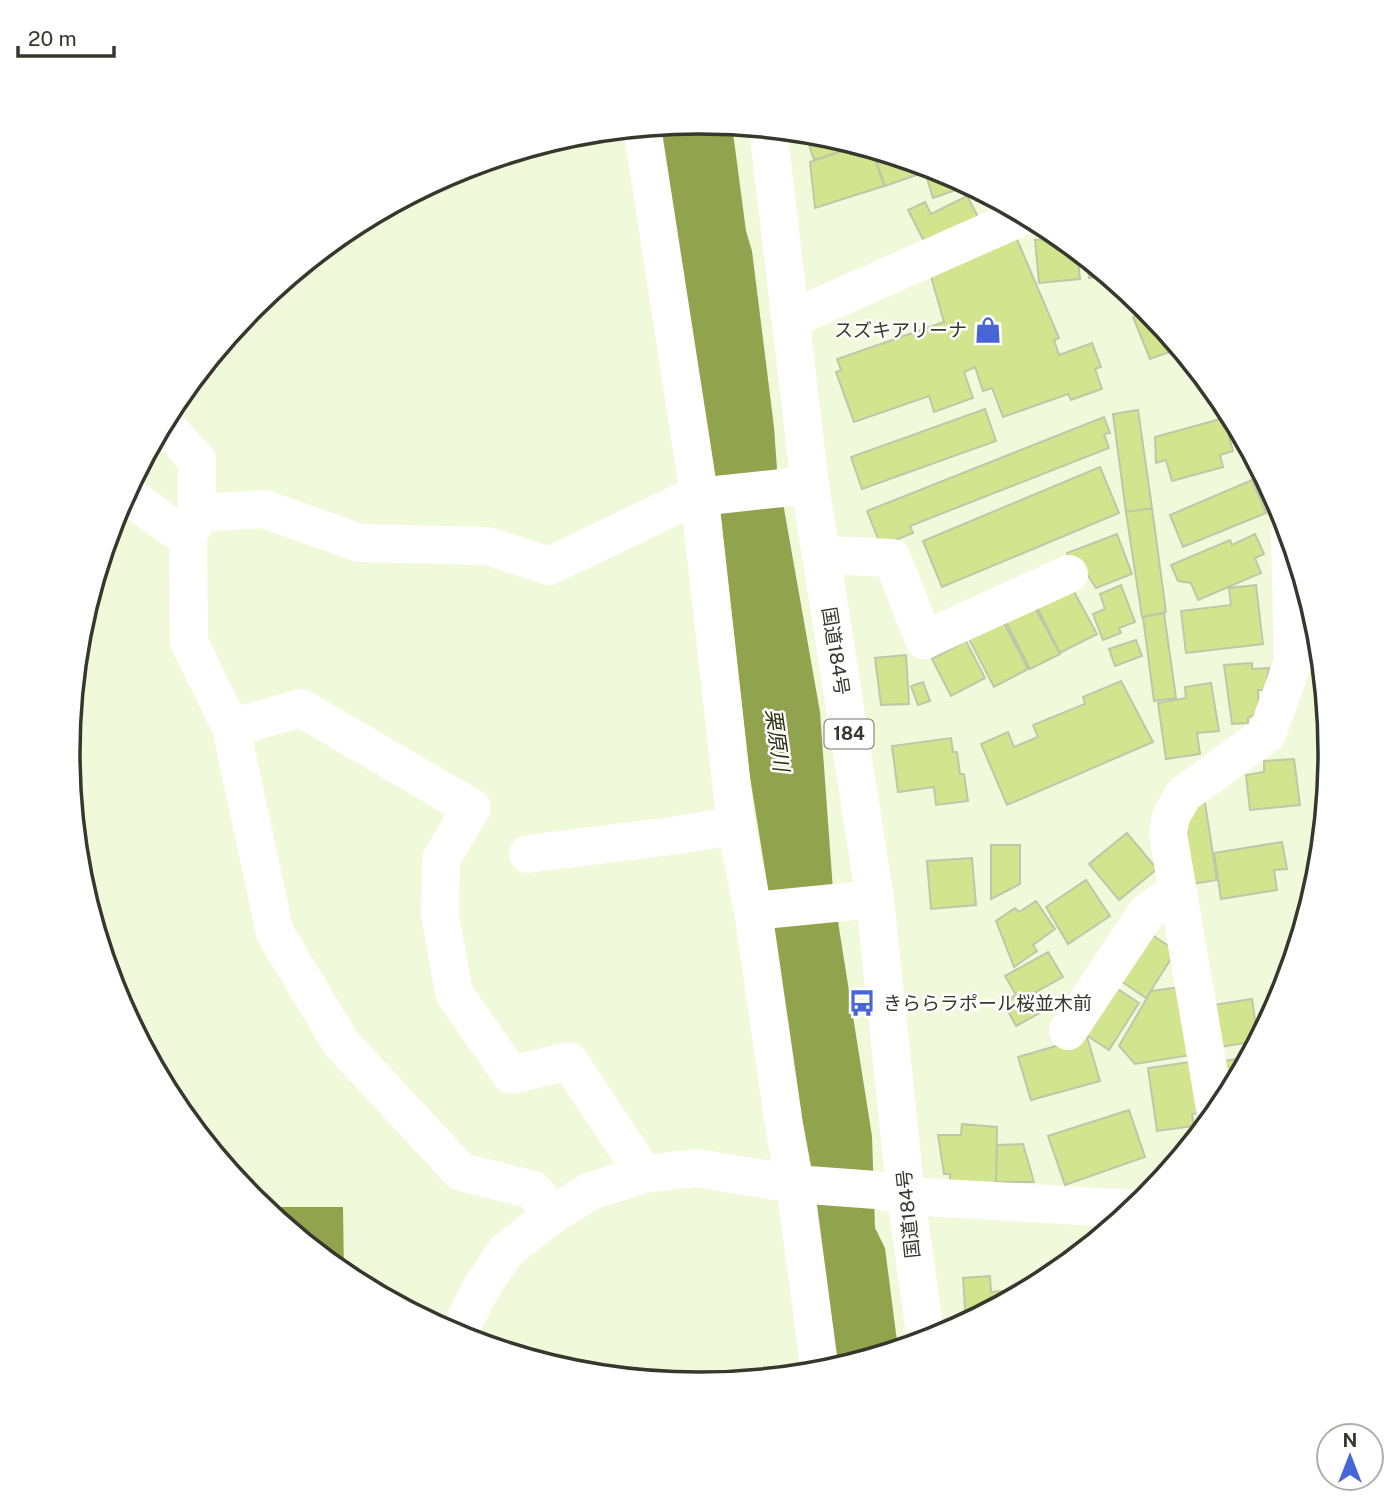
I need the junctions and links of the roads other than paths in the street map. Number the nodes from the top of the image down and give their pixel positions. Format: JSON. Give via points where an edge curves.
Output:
{"nodes":[{"id":1,"x":644,"y":137,"type":"edge"},
{"id":2,"x":769,"y":138,"type":"edge"},
{"id":3,"x":1014,"y":220,"type":"edge"},
{"id":4,"x":791,"y":319,"type":"junction"},
{"id":5,"x":171,"y":431,"type":"edge"},
{"id":6,"x":799,"y":486,"type":"junction"},
{"id":7,"x":708,"y":494,"type":"junction"},
{"id":8,"x":136,"y":499,"type":"edge"},
{"id":9,"x":192,"y":526,"type":"junction"},
{"id":10,"x":821,"y":555,"type":"junction"},
{"id":11,"x":1291,"y":571,"type":"edge"},
{"id":12,"x":1069,"y":574,"type":"dead end"},
{"id":13,"x":232,"y":728,"type":"junction"},
{"id":14,"x":736,"y":825,"type":"junction"},
{"id":15,"x":528,"y":854,"type":"dead end"},
{"id":16,"x":1178,"y":891,"type":"junction"},
{"id":17,"x":860,"y":901,"type":"junction"},
{"id":18,"x":763,"y":910,"type":"junction"},
{"id":19,"x":1068,"y":1031,"type":"dead end"},
{"id":20,"x":1213,"y":1098,"type":"edge"},
{"id":21,"x":644,"y":1174,"type":"junction"},
{"id":22,"x":805,"y":1185,"type":"junction"},
{"id":23,"x":891,"y":1193,"type":"junction"},
{"id":24,"x":1119,"y":1208,"type":"edge"},
{"id":25,"x":553,"y":1214,"type":"junction"},
{"id":26,"x":463,"y":1325,"type":"edge"},
{"id":27,"x":923,"y":1330,"type":"edge"},
{"id":28,"x":819,"y":1360,"type":"edge"}],
"edges":[{"from":1,"to":7,"type":"main road"},
{"from":2,"to":4,"type":"main road","name":"国道184号","number":"184"},
{"from":3,"to":4,"type":"main road"},
{"from":4,"to":6,"type":"main road","name":"国道184号","number":"184"},
{"from":5,"to":9,"type":"main road","via":[[197,460]]},
{"from":6,"to":7,"type":"main road"},
{"from":6,"to":10,"type":"main road","name":"国道184号","number":"184"},
{"from":7,"to":9,"type":"main road","via":[[549,566],[487,546],[360,543],[264,509]]},
{"from":7,"to":14,"type":"main road"},
{"from":8,"to":9,"type":"main road"},
{"from":9,"to":13,"type":"main road","via":[[189,642]]},
{"from":10,"to":12,"type":"main road","via":[[892,558],[924,640]]},
{"from":10,"to":17,"type":"main road","name":"国道184号","number":"184"},
{"from":11,"to":16,"type":"main road","via":[[1293,662],[1267,734],[1184,794],[1171,816],[1168,834]]},
{"from":13,"to":21,"type":"main road","via":[[301,708],[472,807],[441,859],[440,915],[454,993],[511,1075],[569,1061]]},
{"from":13,"to":25,"type":"main road","via":[[275,933],[341,1044],[461,1172],[533,1190]]},
{"from":14,"to":15,"type":"main road"},
{"from":14,"to":18,"type":"main road"},
{"from":16,"to":19,"type":"main road","via":[[1147,912]]},
{"from":16,"to":20,"type":"main road"},
{"from":17,"to":18,"type":"main road"},
{"from":17,"to":23,"type":"main road","name":"国道184号","number":"184"},
{"from":18,"to":22,"type":"main road","via":[[782,1112]]},
{"from":21,"to":22,"type":"main road","via":[[696,1168]]},
{"from":21,"to":25,"type":"main road","via":[[591,1191]]},
{"from":22,"to":23,"type":"main road"},
{"from":22,"to":28,"type":"main road"},
{"from":23,"to":24,"type":"main road"},
{"from":23,"to":27,"type":"main road","name":"国道184号","number":"184"},
{"from":25,"to":26,"type":"main road","via":[[506,1251]]}]}
